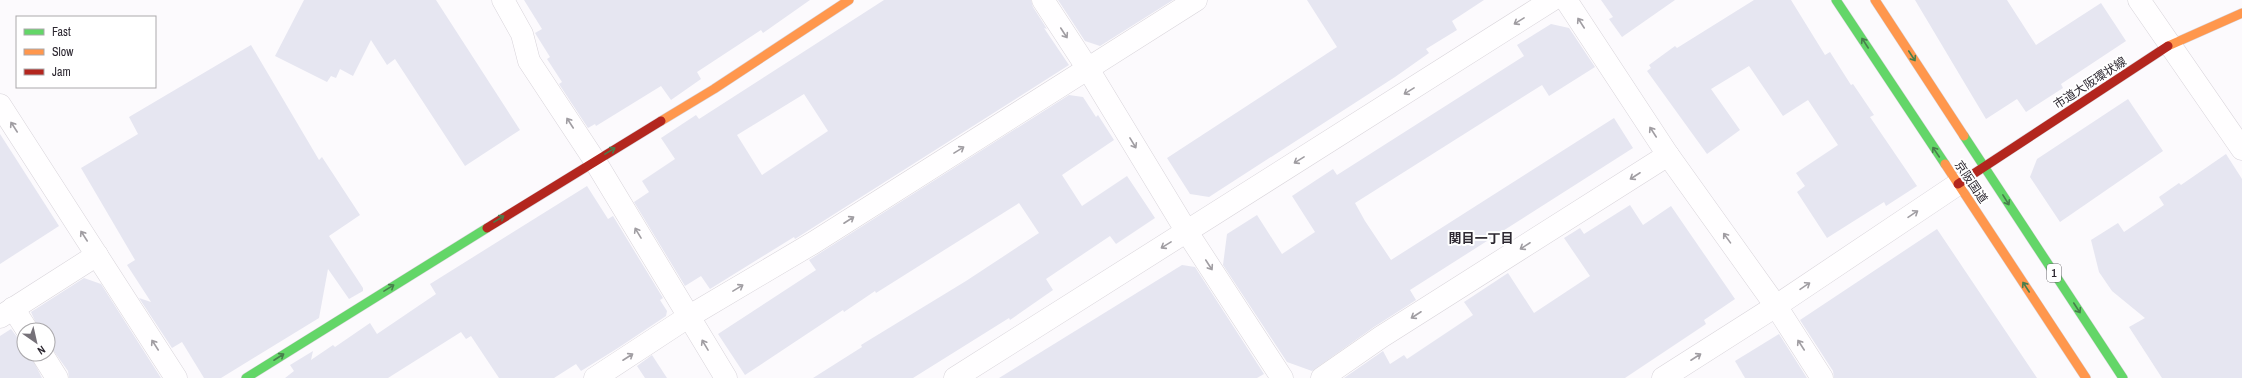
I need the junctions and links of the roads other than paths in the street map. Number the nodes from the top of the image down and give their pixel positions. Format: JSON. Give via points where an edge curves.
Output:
{"nodes":[{"id":1,"x":503,"y":0,"type":"edge"},
{"id":2,"x":849,"y":0,"type":"edge"},
{"id":3,"x":1043,"y":0,"type":"edge"},
{"id":4,"x":1196,"y":0,"type":"edge"},
{"id":5,"x":1552,"y":0,"type":"edge"},
{"id":6,"x":1566,"y":0,"type":"edge"},
{"id":7,"x":1836,"y":0,"type":"edge"},
{"id":8,"x":1875,"y":0,"type":"edge"},
{"id":9,"x":2138,"y":0,"type":"edge"},
{"id":10,"x":2242,"y":13,"type":"edge"},
{"id":11,"x":2168,"y":46,"type":"junction"},
{"id":12,"x":1088,"y":69,"type":"junction"},
{"id":13,"x":0,"y":105,"type":"edge"},
{"id":14,"x":2242,"y":149,"type":"edge"},
{"id":15,"x":1668,"y":155,"type":"junction"},
{"id":16,"x":595,"y":161,"type":"junction"},
{"id":17,"x":1985,"y":166,"type":"junction"},
{"id":18,"x":1958,"y":184,"type":"junction"},
{"id":19,"x":1187,"y":232,"type":"junction"},
{"id":20,"x":97,"y":255,"type":"junction"},
{"id":21,"x":1776,"y":306,"type":"junction"},
{"id":22,"x":7,"y":313,"type":"edge"},
{"id":23,"x":688,"y":317,"type":"junction"},
{"id":24,"x":18,"y":322,"type":"edge"},
{"id":25,"x":47,"y":362,"type":"edge"},
{"id":26,"x":57,"y":378,"type":"edge"},
{"id":27,"x":176,"y":378,"type":"edge"},
{"id":28,"x":246,"y":378,"type":"edge"},
{"id":29,"x":595,"y":378,"type":"edge"},
{"id":30,"x":726,"y":378,"type":"edge"},
{"id":31,"x":955,"y":378,"type":"edge"},
{"id":32,"x":1282,"y":378,"type":"edge"},
{"id":33,"x":1322,"y":378,"type":"edge"},
{"id":34,"x":1663,"y":378,"type":"edge"},
{"id":35,"x":1822,"y":378,"type":"edge"},
{"id":36,"x":2086,"y":378,"type":"edge"},
{"id":37,"x":2124,"y":378,"type":"edge"}],
"edges":[{"from":16,"to":1,"type":"street","one_way":true,"via":[[529,61],[522,34]]},
{"from":16,"to":2,"type":"main road","one_way":true,"via":[[714,89]]},
{"from":3,"to":12,"type":"street","one_way":true},
{"from":4,"to":12,"type":"street"},
{"from":5,"to":19,"type":"street","one_way":true},
{"from":15,"to":6,"type":"street","one_way":true},
{"from":18,"to":7,"type":"main road","name":"京阪国道","one_way":true},
{"from":8,"to":17,"type":"main road","name":"京阪国道","number":"1","one_way":true},
{"from":9,"to":11,"type":"street"},
{"from":10,"to":11,"type":"main road","name":"市道大阪環状線"},
{"from":11,"to":14,"type":"street"},
{"from":11,"to":17,"type":"main road","name":"市道大阪環状線"},
{"from":12,"to":19,"type":"street","one_way":true},
{"from":23,"to":12,"type":"street","one_way":true,"via":[[814,243]]},
{"from":20,"to":13,"type":"street","one_way":true},
{"from":21,"to":15,"type":"street","one_way":true},
{"from":15,"to":33,"type":"street","one_way":true,"via":[[1381,337]]},
{"from":23,"to":16,"type":"street","one_way":true},
{"from":28,"to":16,"type":"main road","one_way":true},
{"from":17,"to":18,"type":"main road","name":"市道大阪環状線"},
{"from":17,"to":37,"type":"main road","name":"京阪国道","number":"1","one_way":true},
{"from":21,"to":18,"type":"street","one_way":true},
{"from":36,"to":18,"type":"main road","name":"京阪国道","one_way":true},
{"from":19,"to":31,"type":"street","one_way":true},
{"from":19,"to":32,"type":"street","one_way":true},
{"from":20,"to":22,"type":"street"},
{"from":27,"to":20,"type":"street","one_way":true},
{"from":34,"to":21,"type":"street","one_way":true},
{"from":35,"to":21,"type":"street","one_way":true},
{"from":22,"to":24,"type":"street"},
{"from":29,"to":23,"type":"street","one_way":true},
{"from":30,"to":23,"type":"street","one_way":true},
{"from":25,"to":26,"type":"street"}]}
